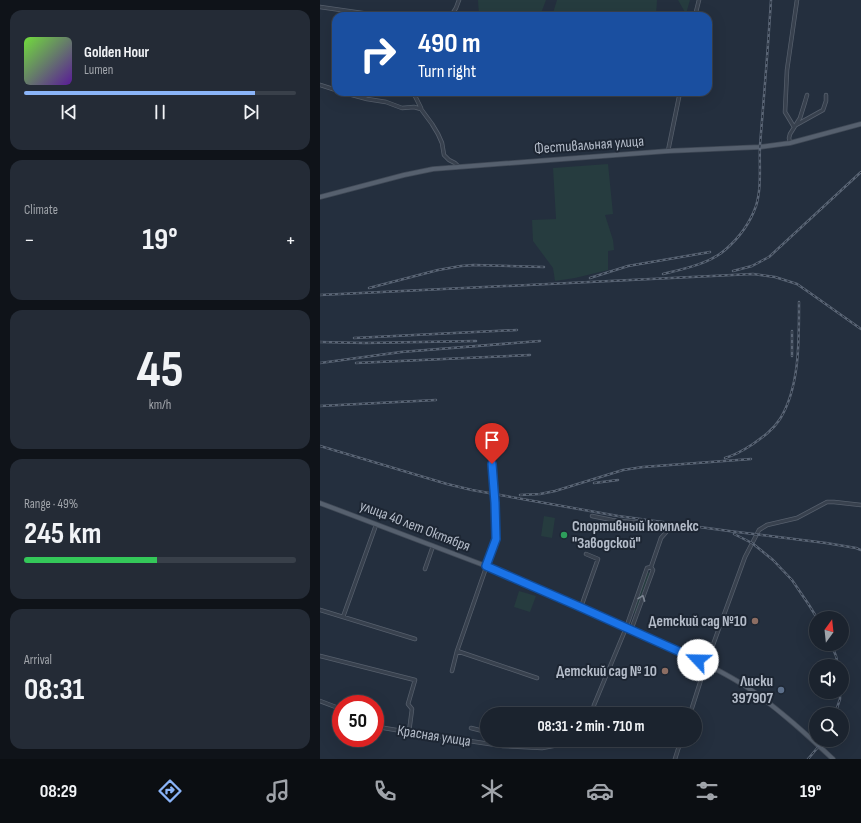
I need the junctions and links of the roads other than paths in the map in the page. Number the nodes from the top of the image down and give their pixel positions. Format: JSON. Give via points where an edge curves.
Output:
{"nodes":[{"id":1,"x":459,"y":0,"type":"edge"},
{"id":2,"x":699,"y":0,"type":"edge"},
{"id":3,"x":797,"y":0,"type":"edge"},
{"id":4,"x":320,"y":7,"type":"edge"},
{"id":5,"x":356,"y":12,"type":"edge"},
{"id":6,"x":454,"y":12,"type":"edge"},
{"id":7,"x":696,"y":12,"type":"edge"},
{"id":8,"x":320,"y":85,"type":"edge"},
{"id":9,"x":332,"y":89,"type":"edge"},
{"id":10,"x":807,"y":95,"type":"dead end"},
{"id":11,"x":826,"y":95,"type":"dead end"},
{"id":12,"x":356,"y":96,"type":"edge"},
{"id":13,"x":415,"y":96,"type":"edge"},
{"id":14,"x":679,"y":96,"type":"edge"},
{"id":15,"x":421,"y":109,"type":"junction"},
{"id":16,"x":861,"y":124,"type":"edge"},
{"id":17,"x":795,"y":127,"type":"junction"},
{"id":18,"x":790,"y":143,"type":"junction"},
{"id":19,"x":668,"y":151,"type":"junction"},
{"id":20,"x":458,"y":166,"type":"junction"},
{"id":21,"x":320,"y":197,"type":"edge"},
{"id":22,"x":492,"y":464,"type":"dead end"},
{"id":23,"x":320,"y":503,"type":"edge"},
{"id":24,"x":861,"y":504,"type":"edge"},
{"id":25,"x":592,"y":516,"type":"dead end"},
{"id":26,"x":376,"y":525,"type":"junction"},
{"id":27,"x":433,"y":546,"type":"junction"},
{"id":28,"x":586,"y":554,"type":"dead end"},
{"id":29,"x":486,"y":566,"type":"junction"},
{"id":30,"x":651,"y":567,"type":"junction"},
{"id":31,"x":425,"y":569,"type":"dead end"},
{"id":32,"x":580,"y":607,"type":"junction"},
{"id":33,"x":320,"y":610,"type":"edge"},
{"id":34,"x":343,"y":616,"type":"junction"},
{"id":35,"x":626,"y":628,"type":"junction"},
{"id":36,"x":630,"y":630,"type":"junction"},
{"id":37,"x":415,"y":639,"type":"dead end"},
{"id":38,"x":457,"y":651,"type":"junction"},
{"id":39,"x":320,"y":656,"type":"edge"},
{"id":40,"x":706,"y":664,"type":"junction"},
{"id":41,"x":452,"y":671,"type":"dead end"},
{"id":42,"x":538,"y":678,"type":"dead end"},
{"id":43,"x":320,"y":701,"type":"edge"},
{"id":44,"x":332,"y":706,"type":"edge"},
{"id":45,"x":594,"y":707,"type":"edge"},
{"id":46,"x":692,"y":707,"type":"edge"},
{"id":47,"x":384,"y":728,"type":"edge"},
{"id":48,"x":471,"y":728,"type":"dead end"},
{"id":49,"x":480,"y":730,"type":"edge"},
{"id":50,"x":408,"y":732,"type":"junction"},
{"id":51,"x":539,"y":747,"type":"edge"},
{"id":52,"x":547,"y":747,"type":"edge"},
{"id":53,"x":679,"y":747,"type":"edge"},
{"id":54,"x":542,"y":748,"type":"junction"},
{"id":55,"x":675,"y":759,"type":"edge"},
{"id":56,"x":833,"y":759,"type":"edge"}],
"edges":[{"from":1,"to":6,"type":"street"},
{"from":2,"to":7,"type":"street"},
{"from":3,"to":17,"type":"street","via":[[787,70],[785,112]]},
{"from":4,"to":5,"type":"street"},
{"from":8,"to":9,"type":"street"},
{"from":10,"to":17,"type":"street"},
{"from":11,"to":17,"type":"street","via":[[823,110]]},
{"from":12,"to":15,"type":"street","via":[[402,108]]},
{"from":13,"to":15,"type":"street"},
{"from":14,"to":19,"type":"street"},
{"from":15,"to":20,"type":"street","via":[[438,134],[444,155]]},
{"from":16,"to":18,"type":"main road","name":"Фестивальная улица"},
{"from":17,"to":18,"type":"street","via":[[790,134]]},
{"from":18,"to":19,"type":"main road","name":"Фестивальная улица"},
{"from":19,"to":20,"type":"main road","name":"Фестивальная улица"},
{"from":20,"to":21,"type":"main road","name":"Фестивальная улица","via":[[404,175]]},
{"from":22,"to":29,"type":"street","via":[[496,539]]},
{"from":23,"to":26,"type":"main road","name":"улица 40 лет Октября"},
{"from":24,"to":40,"type":"street","via":[[828,502],[797,518],[767,525],[759,530],[745,557]]},
{"from":25,"to":30,"type":"street","via":[[669,526],[661,538]]},
{"from":26,"to":27,"type":"main road","name":"улица 40 лет Октября"},
{"from":26,"to":34,"type":"street"},
{"from":27,"to":29,"type":"main road","name":"улица 40 лет Октября"},
{"from":27,"to":31,"type":"street"},
{"from":28,"to":32,"type":"street","via":[[598,559]]},
{"from":29,"to":32,"type":"main road","name":"улица 40 лет Октября"},
{"from":29,"to":38,"type":"street"},
{"from":30,"to":35,"type":"street","via":[[648,568]]},
{"from":36,"to":30,"type":"street","one_way":true,"via":[[653,570]]},
{"from":32,"to":35,"type":"main road","name":"улица 40 лет Октября"},
{"from":33,"to":34,"type":"street"},
{"from":34,"to":37,"type":"street"},
{"from":35,"to":36,"type":"main road","name":"улица 40 лет Октября"},
{"from":35,"to":45,"type":"street"},
{"from":36,"to":40,"type":"main road","name":"улица 40 лет Октября"},
{"from":38,"to":41,"type":"street"},
{"from":38,"to":42,"type":"street"},
{"from":39,"to":50,"type":"street","via":[[415,680],[408,704],[412,709]]},
{"from":40,"to":46,"type":"street"},
{"from":40,"to":56,"type":"main road","name":"улица 40 лет Октября","via":[[750,689],[788,718]]},
{"from":43,"to":44,"type":"street"},
{"from":47,"to":50,"type":"street","name":"Красная улица"},
{"from":48,"to":49,"type":"street","name":"Красная улица"},
{"from":50,"to":54,"type":"street","name":"Красная улица","via":[[503,746]]},
{"from":51,"to":54,"type":"street","name":"Красная улица"},
{"from":52,"to":54,"type":"street","name":"Красная улица"},
{"from":53,"to":55,"type":"street"}]}
